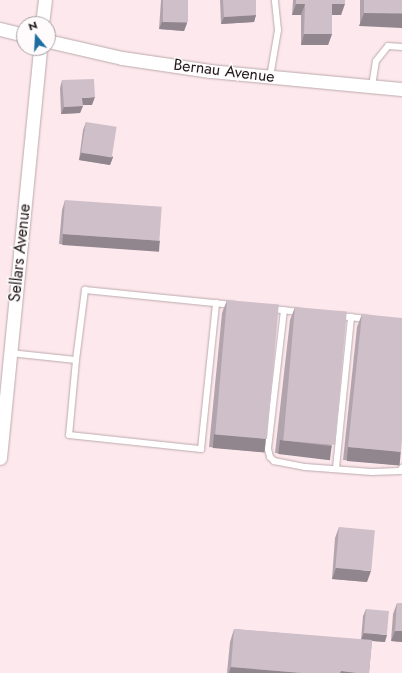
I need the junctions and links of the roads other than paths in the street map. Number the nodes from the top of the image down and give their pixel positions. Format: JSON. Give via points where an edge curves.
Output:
{"nodes":[{"id":1,"x":45,"y":0,"type":"edge"},
{"id":2,"x":275,"y":0,"type":"edge"},
{"id":3,"x":43,"y":16,"type":"edge"},
{"id":4,"x":0,"y":29,"type":"edge"},
{"id":5,"x":16,"y":33,"type":"edge"},
{"id":6,"x":56,"y":43,"type":"edge"},
{"id":7,"x":402,"y":47,"type":"edge"},
{"id":8,"x":39,"y":56,"type":"edge"},
{"id":9,"x":270,"y":77,"type":"junction"},
{"id":10,"x":372,"y":86,"type":"junction"},
{"id":11,"x":402,"y":89,"type":"edge"},
{"id":12,"x":216,"y":303,"type":"junction"},
{"id":13,"x":238,"y":306,"type":"edge"},
{"id":14,"x":261,"y":308,"type":"edge"},
{"id":15,"x":284,"y":310,"type":"junction"},
{"id":16,"x":305,"y":312,"type":"edge"},
{"id":17,"x":328,"y":314,"type":"edge"},
{"id":18,"x":351,"y":317,"type":"junction"},
{"id":19,"x":373,"y":320,"type":"edge"},
{"id":20,"x":10,"y":353,"type":"junction"},
{"id":21,"x":76,"y":360,"type":"junction"},
{"id":22,"x":0,"y":458,"type":"edge"},
{"id":23,"x":336,"y":468,"type":"junction"},
{"id":24,"x":402,"y":468,"type":"edge"}],
"edges":[{"from":1,"to":3,"type":"street"},
{"from":2,"to":9,"type":"lane","via":[[278,30]]},
{"from":4,"to":5,"type":"street"},
{"from":6,"to":9,"type":"street","name":"Bernau Avenue","via":[[122,58]]},
{"from":7,"to":10,"type":"lane","via":[[388,46],[376,61]]},
{"from":8,"to":20,"type":"street","name":"Sellars Avenue"},
{"from":9,"to":10,"type":"street","name":"Bernau Avenue"},
{"from":10,"to":11,"type":"street","name":"Bernau Avenue"},
{"from":12,"to":13,"type":"lane"},
{"from":12,"to":21,"type":"lane","via":[[85,290]]},
{"from":12,"to":21,"type":"lane","via":[[201,449],[69,435]]},
{"from":14,"to":15,"type":"lane"},
{"from":15,"to":16,"type":"lane"},
{"from":15,"to":23,"type":"lane","via":[[268,449],[270,457],[274,461],[305,467]]},
{"from":17,"to":18,"type":"lane"},
{"from":18,"to":19,"type":"lane"},
{"from":18,"to":23,"type":"lane"},
{"from":20,"to":21,"type":"lane"},
{"from":20,"to":22,"type":"street","name":"Sellars Avenue"},
{"from":23,"to":24,"type":"lane","via":[[372,472],[400,471]]}]}
